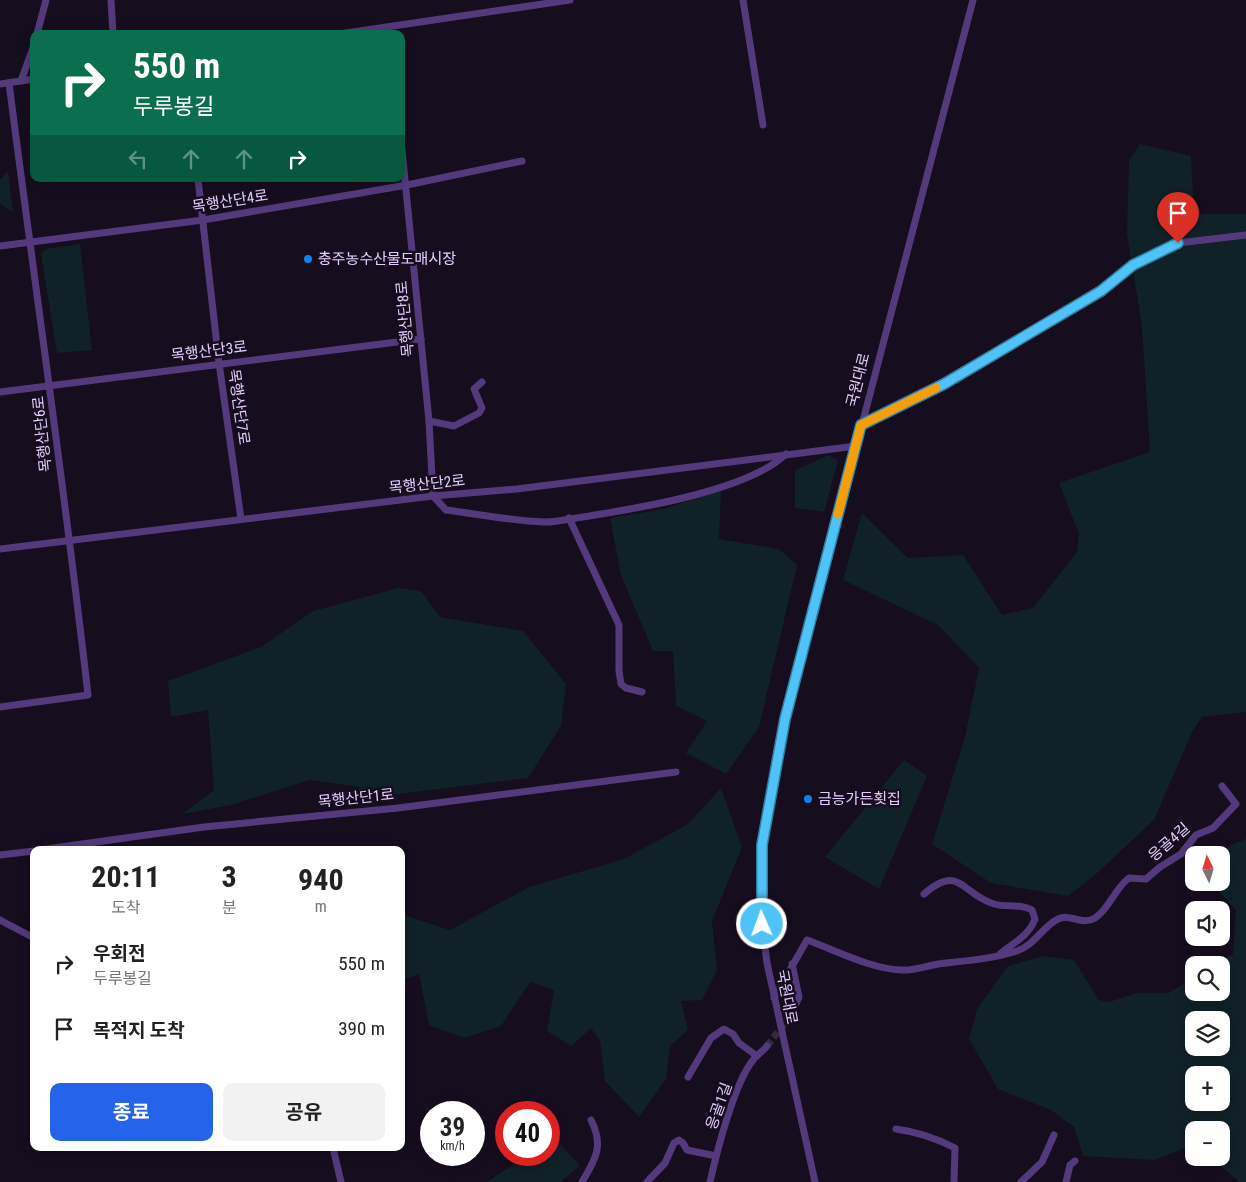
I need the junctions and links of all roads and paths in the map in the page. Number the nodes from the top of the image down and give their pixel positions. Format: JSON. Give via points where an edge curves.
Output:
{"nodes":[{"id":1,"x":46,"y":0,"type":"edge"},
{"id":2,"x":111,"y":0,"type":"edge"},
{"id":3,"x":570,"y":0,"type":"edge"},
{"id":4,"x":743,"y":0,"type":"edge"},
{"id":5,"x":973,"y":0,"type":"edge"},
{"id":6,"x":38,"y":30,"type":"edge"},
{"id":7,"x":113,"y":30,"type":"edge"},
{"id":8,"x":388,"y":30,"type":"edge"},
{"id":9,"x":30,"y":56,"type":"edge"},
{"id":10,"x":30,"y":80,"type":"edge"},
{"id":11,"x":22,"y":81,"type":"junction"},
{"id":12,"x":8,"y":83,"type":"junction"},
{"id":13,"x":0,"y":84,"type":"edge"},
{"id":14,"x":763,"y":124,"type":"dead end"},
{"id":15,"x":522,"y":161,"type":"dead end"},
{"id":16,"x":405,"y":171,"type":"edge"},
{"id":17,"x":198,"y":182,"type":"edge"},
{"id":18,"x":407,"y":186,"type":"junction"},
{"id":19,"x":203,"y":220,"type":"junction"},
{"id":20,"x":1246,"y":235,"type":"edge"},
{"id":21,"x":31,"y":242,"type":"junction"},
{"id":22,"x":0,"y":246,"type":"edge"},
{"id":23,"x":421,"y":339,"type":"junction"},
{"id":24,"x":219,"y":363,"type":"junction"},
{"id":25,"x":482,"y":382,"type":"dead end"},
{"id":26,"x":50,"y":386,"type":"junction"},
{"id":27,"x":0,"y":392,"type":"edge"},
{"id":28,"x":429,"y":421,"type":"junction"},
{"id":29,"x":861,"y":425,"type":"junction"},
{"id":30,"x":856,"y":446,"type":"junction"},
{"id":31,"x":786,"y":454,"type":"junction"},
{"id":32,"x":433,"y":496,"type":"junction"},
{"id":33,"x":569,"y":518,"type":"junction"},
{"id":34,"x":241,"y":519,"type":"junction"},
{"id":35,"x":71,"y":540,"type":"junction"},
{"id":36,"x":0,"y":549,"type":"edge"},
{"id":37,"x":642,"y":692,"type":"dead end"},
{"id":38,"x":0,"y":707,"type":"edge"},
{"id":39,"x":676,"y":772,"type":"dead end"},
{"id":40,"x":1222,"y":786,"type":"dead end"},
{"id":41,"x":68,"y":846,"type":"edge"},
{"id":42,"x":30,"y":851,"type":"edge"},
{"id":43,"x":0,"y":855,"type":"edge"},
{"id":44,"x":924,"y":894,"type":"dead end"},
{"id":45,"x":0,"y":920,"type":"edge"},
{"id":46,"x":30,"y":936,"type":"edge"},
{"id":47,"x":1000,"y":954,"type":"junction"},
{"id":48,"x":792,"y":964,"type":"junction"},
{"id":49,"x":774,"y":999,"type":"junction"},
{"id":50,"x":790,"y":1017,"type":"tunnel mouth"},
{"id":51,"x":767,"y":1046,"type":"tunnel mouth"},
{"id":52,"x":757,"y":1056,"type":"junction"},
{"id":53,"x":688,"y":1077,"type":"dead end"},
{"id":54,"x":591,"y":1120,"type":"dead end"},
{"id":55,"x":896,"y":1129,"type":"dead end"},
{"id":56,"x":1054,"y":1135,"type":"dead end"},
{"id":57,"x":335,"y":1151,"type":"edge"},
{"id":58,"x":716,"y":1156,"type":"junction"},
{"id":59,"x":1075,"y":1161,"type":"dead end"},
{"id":60,"x":341,"y":1182,"type":"edge"},
{"id":61,"x":582,"y":1182,"type":"edge"},
{"id":62,"x":647,"y":1182,"type":"edge"},
{"id":63,"x":710,"y":1182,"type":"edge"},
{"id":64,"x":815,"y":1182,"type":"edge"},
{"id":65,"x":954,"y":1182,"type":"edge"},
{"id":66,"x":1021,"y":1182,"type":"edge"},
{"id":67,"x":1066,"y":1182,"type":"edge"}],
"edges":[{"from":1,"to":6,"type":"street"},
{"from":2,"to":7,"type":"street"},
{"from":3,"to":8,"type":"street"},
{"from":4,"to":14,"type":"street"},
{"from":5,"to":29,"type":"street","name":"국원대로"},
{"from":9,"to":11,"type":"street"},
{"from":10,"to":11,"type":"street"},
{"from":11,"to":12,"type":"street"},
{"from":12,"to":13,"type":"street"},
{"from":12,"to":21,"type":"street","name":"목행산단6로"},
{"from":15,"to":18,"type":"street","name":"목행산단4로"},
{"from":16,"to":18,"type":"street","name":"목행산단8로"},
{"from":17,"to":19,"type":"street","name":"목행산단7로"},
{"from":18,"to":19,"type":"street","name":"목행산단4로"},
{"from":18,"to":23,"type":"street","name":"목행산단8로"},
{"from":19,"to":21,"type":"street","name":"목행산단4로"},
{"from":19,"to":24,"type":"street","name":"목행산단7로"},
{"from":20,"to":29,"type":"street","via":[[1178,243],[1160,250],[1133,265],[1101,291],[944,384]]},
{"from":21,"to":22,"type":"street","name":"목행산단4로"},
{"from":21,"to":26,"type":"street","name":"목행산단6로"},
{"from":23,"to":24,"type":"street","name":"목행산단3로"},
{"from":23,"to":28,"type":"street","name":"목행산단8로"},
{"from":24,"to":26,"type":"street","name":"목행산단3로"},
{"from":24,"to":34,"type":"street","name":"목행산단7로"},
{"from":25,"to":28,"type":"street","via":[[474,389],[482,408],[479,413],[454,426]]},
{"from":26,"to":27,"type":"street","name":"목행산단3로"},
{"from":26,"to":35,"type":"street","name":"목행산단6로"},
{"from":28,"to":32,"type":"street","name":"목행산단8로"},
{"from":29,"to":30,"type":"street","name":"국원대로"},
{"from":30,"to":31,"type":"street","name":"목행산단2로"},
{"from":30,"to":49,"type":"street","name":"국원대로","via":[[785,719],[762,845],[762,924]]},
{"from":31,"to":32,"type":"street","name":"목행산단2로","via":[[517,489]]},
{"from":31,"to":33,"type":"street","via":[[774,466],[676,500]]},
{"from":32,"to":33,"type":"street","via":[[446,510],[544,522]]},
{"from":32,"to":34,"type":"street","name":"목행산단2로"},
{"from":33,"to":37,"type":"street","via":[[620,625],[621,684]]},
{"from":34,"to":35,"type":"street","name":"목행산단2로"},
{"from":35,"to":36,"type":"street","name":"목행산단2로"},
{"from":35,"to":38,"type":"street","name":"목행산단6로","via":[[88,695]]},
{"from":39,"to":41,"type":"street","name":"목행산단1로"},
{"from":40,"to":47,"type":"street","name":"응골4길","via":[[1236,804],[1213,828],[1196,834],[1174,860],[1146,879],[1129,878],[1093,919],[1086,922],[1065,917],[1058,919],[1031,944]]},
{"from":42,"to":43,"type":"street"},
{"from":44,"to":47,"type":"street","name":"응골4길","via":[[938,882],[960,882],[977,898],[996,905],[1023,906],[1032,910],[1035,918],[1032,927]]},
{"from":45,"to":46,"type":"street"},
{"from":47,"to":48,"type":"street","name":"응골4길","via":[[902,970],[878,966],[807,940]]},
{"from":48,"to":49,"type":"street","name":"응골4길"},
{"from":48,"to":50,"type":"street","via":[[799,997]]},
{"from":49,"to":64,"type":"street","name":"국원대로"},
{"from":51,"to":52,"type":"street","name":"응골1길"},
{"from":52,"to":53,"type":"street","via":[[724,1029],[711,1038]]},
{"from":52,"to":58,"type":"street","name":"응골1길","via":[[748,1068],[730,1110]]},
{"from":54,"to":61,"type":"street","via":[[599,1139],[598,1148]]},
{"from":55,"to":65,"type":"street","via":[[929,1136],[955,1148]]},
{"from":56,"to":66,"type":"street","via":[[1042,1162]]},
{"from":57,"to":60,"type":"street"},
{"from":58,"to":62,"type":"street","via":[[687,1150],[679,1140],[674,1143],[665,1163]]},
{"from":58,"to":63,"type":"street","name":"응골1길"},
{"from":59,"to":67,"type":"street","via":[[1070,1165]]}]}
